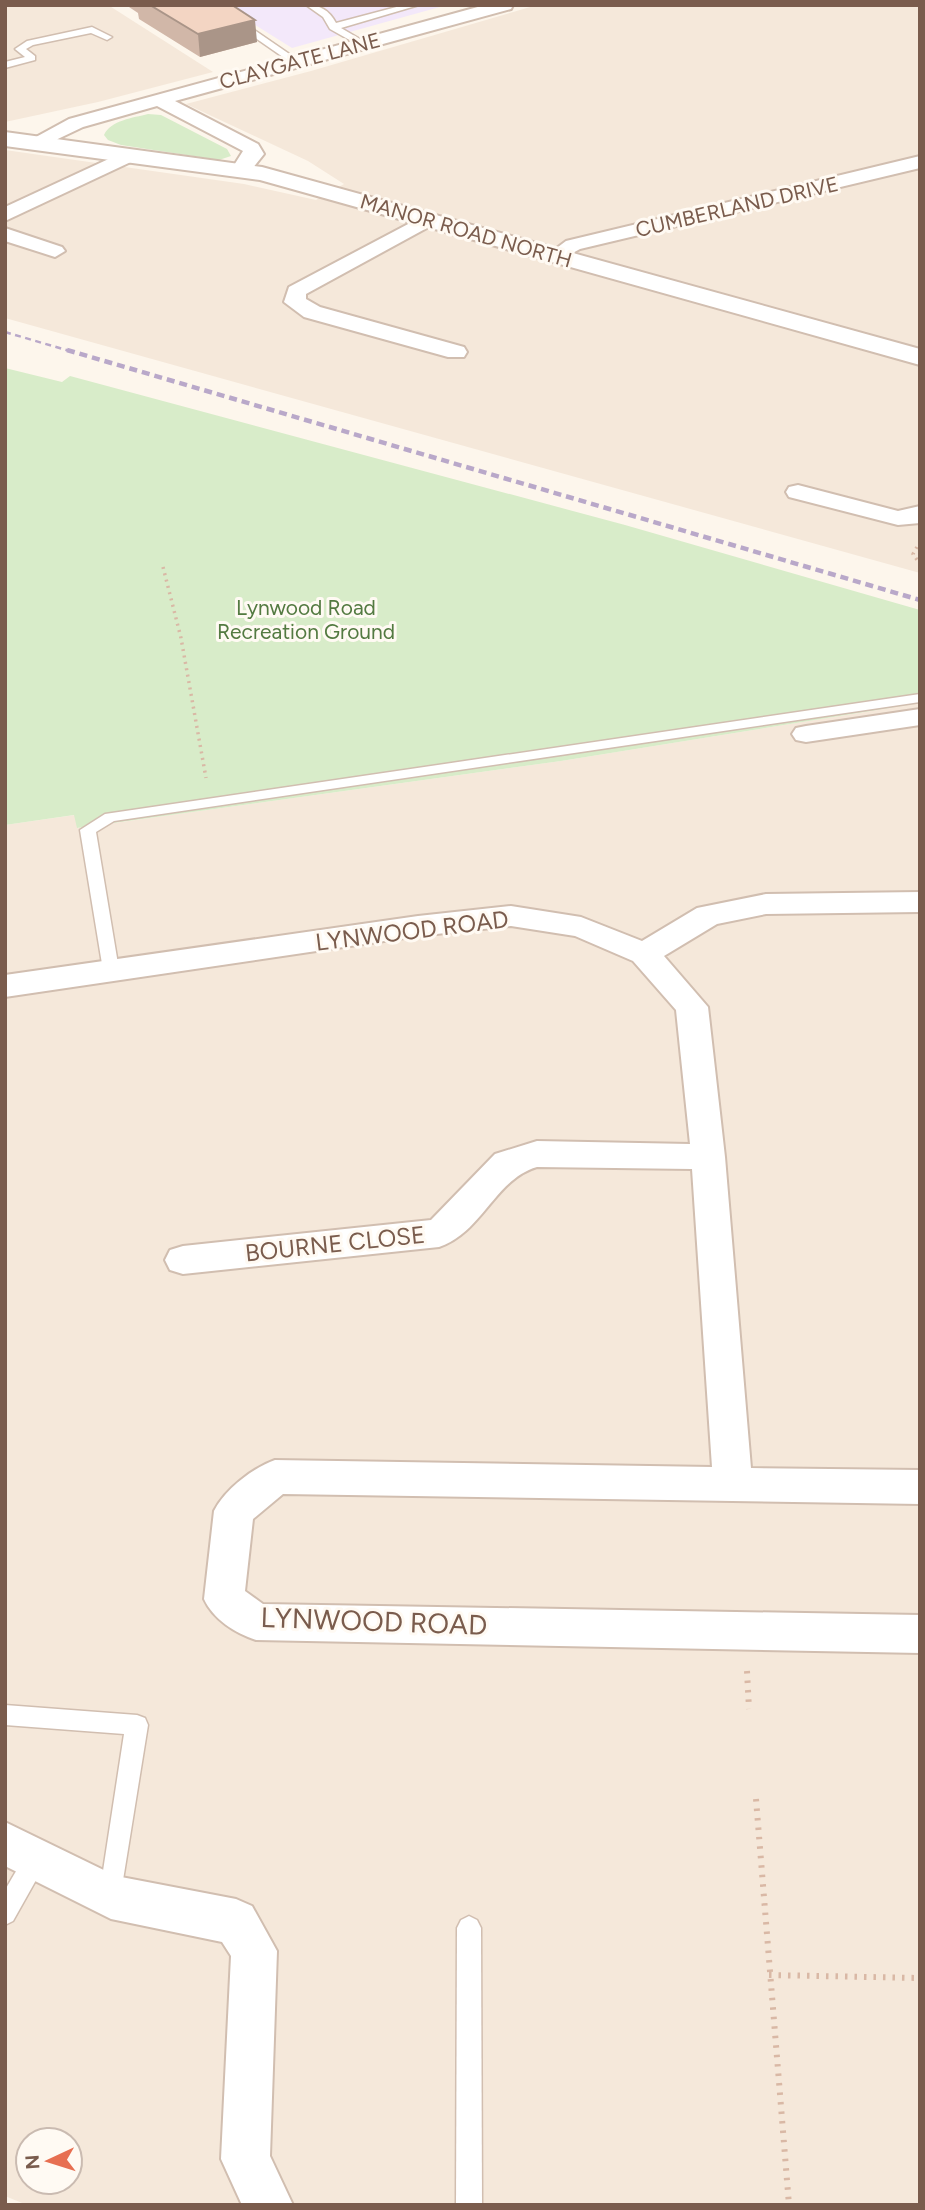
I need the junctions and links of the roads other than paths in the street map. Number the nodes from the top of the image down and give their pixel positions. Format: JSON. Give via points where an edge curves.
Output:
{"nodes":[{"id":1,"x":212,"y":5,"type":"edge"},
{"id":2,"x":310,"y":5,"type":"edge"},
{"id":3,"x":415,"y":5,"type":"edge"},
{"id":4,"x":505,"y":5,"type":"edge"},
{"id":5,"x":333,"y":27,"type":"junction"},
{"id":6,"x":107,"y":37,"type":"dead end"},
{"id":7,"x":362,"y":44,"type":"junction"},
{"id":8,"x":296,"y":62,"type":"junction"},
{"id":9,"x":5,"y":65,"type":"edge"},
{"id":10,"x":159,"y":100,"type":"junction"},
{"id":11,"x":95,"y":118,"type":"junction"},
{"id":12,"x":5,"y":139,"type":"edge"},
{"id":13,"x":34,"y":143,"type":"junction"},
{"id":14,"x":72,"y":149,"type":"junction"},
{"id":15,"x":128,"y":156,"type":"junction"},
{"id":16,"x":920,"y":162,"type":"edge"},
{"id":17,"x":242,"y":170,"type":"junction"},
{"id":18,"x":5,"y":215,"type":"edge"},
{"id":19,"x":429,"y":219,"type":"junction"},
{"id":20,"x":5,"y":234,"type":"edge"},
{"id":21,"x":55,"y":251,"type":"dead end"},
{"id":22,"x":555,"y":256,"type":"junction"},
{"id":23,"x":456,"y":352,"type":"dead end"},
{"id":24,"x":920,"y":357,"type":"edge"},
{"id":25,"x":798,"y":492,"type":"dead end"},
{"id":26,"x":920,"y":513,"type":"edge"},
{"id":27,"x":920,"y":698,"type":"edge"},
{"id":28,"x":920,"y":718,"type":"edge"},
{"id":29,"x":806,"y":734,"type":"dead end"},
{"id":30,"x":920,"y":902,"type":"edge"},
{"id":31,"x":644,"y":954,"type":"junction"},
{"id":32,"x":111,"y":970,"type":"junction"},
{"id":33,"x":5,"y":986,"type":"edge"},
{"id":34,"x":708,"y":1157,"type":"junction"},
{"id":35,"x":183,"y":1260,"type":"dead end"},
{"id":36,"x":733,"y":1484,"type":"junction"},
{"id":37,"x":920,"y":1487,"type":"edge"},
{"id":38,"x":920,"y":1634,"type":"edge"},
{"id":39,"x":5,"y":1715,"type":"edge"},
{"id":40,"x":21,"y":1850,"type":"edge"},
{"id":41,"x":111,"y":1898,"type":"junction"},
{"id":42,"x":5,"y":1913,"type":"edge"},
{"id":43,"x":469,"y":1928,"type":"dead end"},
{"id":44,"x":268,"y":2205,"type":"edge"},
{"id":45,"x":469,"y":2205,"type":"edge"}],
"edges":[{"from":1,"to":8,"type":"lane"},
{"from":2,"to":5,"type":"lane","via":[[327,15]]},
{"from":3,"to":5,"type":"lane"},
{"from":4,"to":7,"type":"street","name":"CLAYGATE LANE"},
{"from":5,"to":7,"type":"lane"},
{"from":6,"to":9,"type":"lane","via":[[92,30],[30,43],[20,49],[32,58]]},
{"from":7,"to":8,"type":"street","name":"CLAYGATE LANE"},
{"from":8,"to":10,"type":"street","name":"CLAYGATE LANE"},
{"from":10,"to":11,"type":"street","name":"CLAYGATE LANE"},
{"from":10,"to":17,"type":"street","via":[[251,148],[254,154]]},
{"from":11,"to":13,"type":"street","name":"CLAYGATE LANE"},
{"from":11,"to":14,"type":"street"},
{"from":12,"to":13,"type":"street","name":"MANOR ROAD NORTH"},
{"from":13,"to":14,"type":"street","name":"MANOR ROAD NORTH"},
{"from":14,"to":15,"type":"street","name":"MANOR ROAD NORTH"},
{"from":15,"to":17,"type":"street","name":"MANOR ROAD NORTH"},
{"from":15,"to":18,"type":"street"},
{"from":16,"to":22,"type":"street","name":"CUMBERLAND DRIVE","via":[[573,246]]},
{"from":17,"to":19,"type":"street","name":"MANOR ROAD NORTH"},
{"from":19,"to":22,"type":"street","name":"MANOR ROAD NORTH"},
{"from":19,"to":23,"type":"street","via":[[296,291],[295,302],[312,312]]},
{"from":20,"to":21,"type":"street"},
{"from":22,"to":24,"type":"street","name":"MANOR ROAD NORTH"},
{"from":25,"to":26,"type":"street","via":[[898,518]]},
{"from":27,"to":32,"type":"lane","via":[[110,817],[88,830]]},
{"from":28,"to":29,"type":"street"},
{"from":30,"to":31,"type":"street","via":[[766,904],[708,915]]},
{"from":31,"to":32,"type":"street","name":"LYNWOOD ROAD","via":[[581,927],[512,916]]},
{"from":31,"to":34,"type":"street","name":"LYNWOOD ROAD","via":[[692,1007]]},
{"from":32,"to":33,"type":"street","name":"LYNWOOD ROAD"},
{"from":34,"to":35,"type":"street","name":"BOURNE CLOSE","via":[[537,1154],[507,1163],[439,1233]]},
{"from":34,"to":36,"type":"street","name":"LYNWOOD ROAD"},
{"from":36,"to":37,"type":"street","name":"LYNWOOD ROAD"},
{"from":36,"to":38,"type":"street","name":"LYNWOOD ROAD","via":[[275,1477],[234,1511],[224,1599],[256,1622]]},
{"from":39,"to":41,"type":"lane","via":[[137,1725]]},
{"from":40,"to":41,"type":"street"},
{"from":40,"to":42,"type":"lane"},
{"from":41,"to":44,"type":"street","via":[[236,1922],[254,1951],[245,2160]]},
{"from":43,"to":45,"type":"lane"}]}
